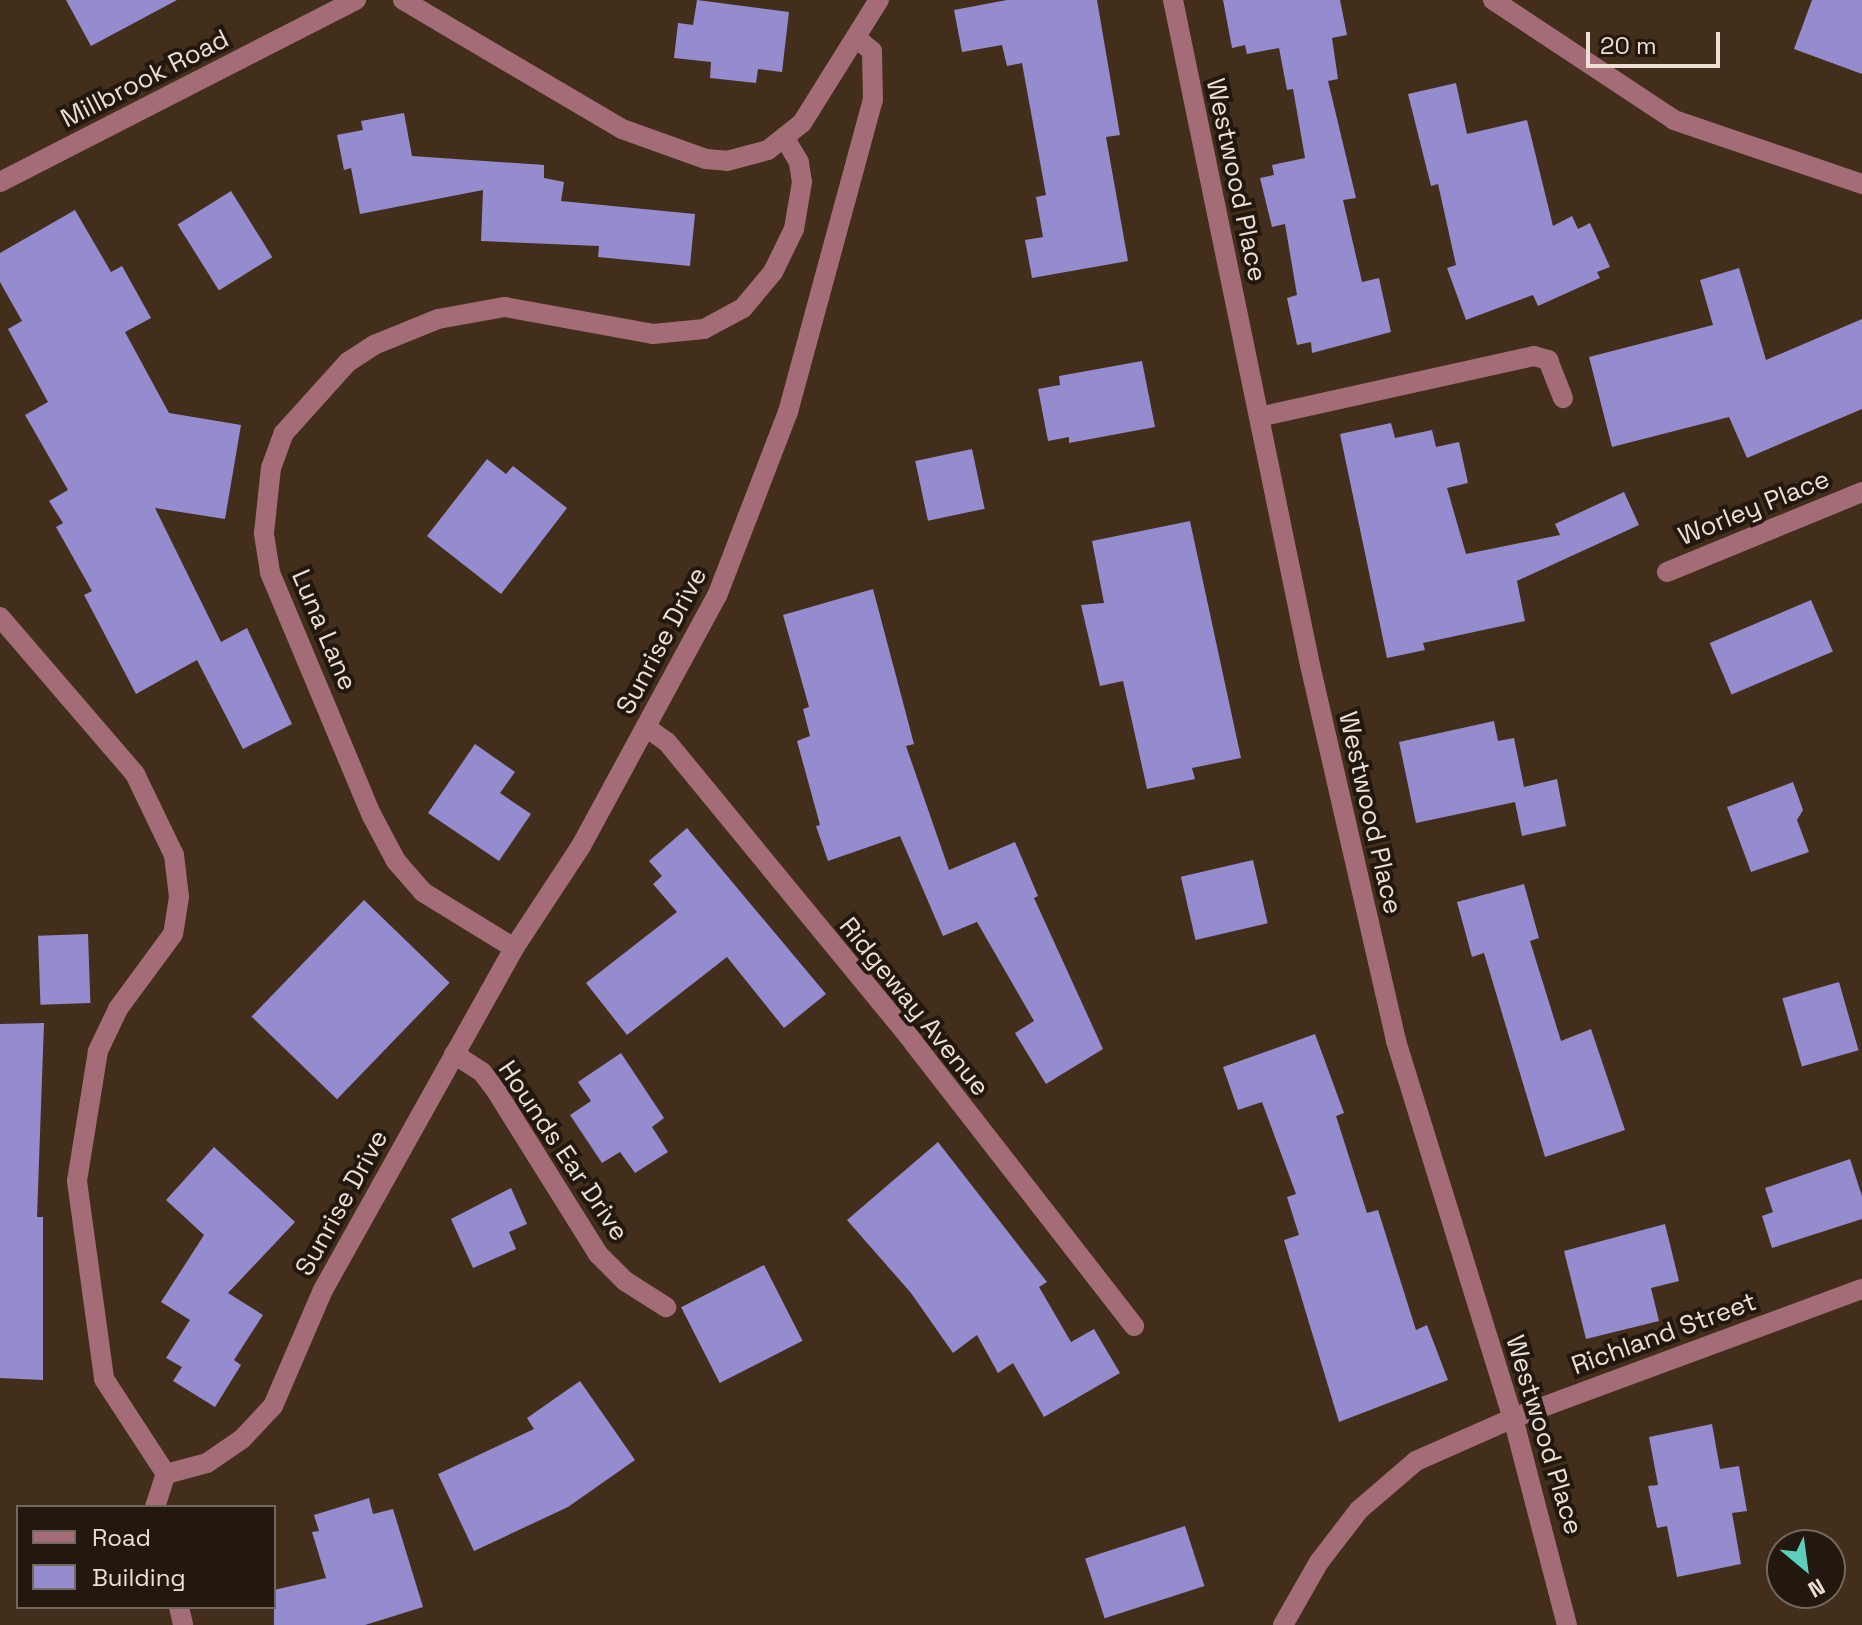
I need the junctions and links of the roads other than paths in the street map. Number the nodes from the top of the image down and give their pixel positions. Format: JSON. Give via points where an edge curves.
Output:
{"nodes":[{"id":1,"x":356,"y":0,"type":"edge"},
{"id":2,"x":403,"y":0,"type":"edge"},
{"id":3,"x":879,"y":0,"type":"edge"},
{"id":4,"x":1173,"y":0,"type":"edge"},
{"id":5,"x":1493,"y":0,"type":"edge"},
{"id":6,"x":856,"y":38,"type":"junction"},
{"id":7,"x":785,"y":139,"type":"junction"},
{"id":8,"x":0,"y":182,"type":"edge"},
{"id":9,"x":1862,"y":184,"type":"edge"},
{"id":10,"x":1563,"y":398,"type":"dead end"},
{"id":11,"x":1259,"y":417,"type":"junction"},
{"id":12,"x":1862,"y":492,"type":"edge"},
{"id":13,"x":1667,"y":572,"type":"dead end"},
{"id":14,"x":0,"y":617,"type":"edge"},
{"id":15,"x":646,"y":727,"type":"junction"},
{"id":16,"x":514,"y":948,"type":"junction"},
{"id":17,"x":454,"y":1054,"type":"junction"},
{"id":18,"x":1862,"y":1289,"type":"edge"},
{"id":19,"x":666,"y":1307,"type":"dead end"},
{"id":20,"x":1134,"y":1326,"type":"dead end"},
{"id":21,"x":1513,"y":1418,"type":"junction"},
{"id":22,"x":166,"y":1474,"type":"junction"},
{"id":23,"x":156,"y":1505,"type":"edge"},
{"id":24,"x":1283,"y":1625,"type":"edge"},
{"id":25,"x":1567,"y":1625,"type":"edge"}],
"edges":[{"from":1,"to":8,"type":"street","name":"Millbrook Road"},
{"from":2,"to":7,"type":"street","via":[[622,129],[706,159],[727,161],[758,154]]},
{"from":3,"to":6,"type":"street"},
{"from":4,"to":11,"type":"street","name":"Westwood Place"},
{"from":5,"to":9,"type":"street","via":[[1674,120]]},
{"from":6,"to":7,"type":"street","via":[[822,97]]},
{"from":6,"to":15,"type":"street","name":"Sunrise Drive","via":[[872,51],[873,100],[788,412],[717,596]]},
{"from":7,"to":16,"type":"street","name":"Luna Lane","via":[[799,162],[802,182],[794,229],[773,272],[743,308],[704,329],[653,334],[505,307],[438,319],[374,345],[348,362],[284,433],[271,468],[264,533],[270,572],[371,814],[396,861],[423,892]]},
{"from":10,"to":11,"type":"street","via":[[1548,360],[1534,356]]},
{"from":11,"to":21,"type":"street","name":"Westwood Place","via":[[1396,1041]]},
{"from":12,"to":13,"type":"street","name":"Worley Place"},
{"from":14,"to":22,"type":"street","via":[[135,774],[174,855],[179,897],[173,934],[118,1009],[98,1051],[77,1181],[104,1379]]},
{"from":15,"to":16,"type":"street","name":"Sunrise Drive","via":[[581,846]]},
{"from":15,"to":20,"type":"street","name":"Ridgeway Avenue","via":[[667,742],[913,1042]]},
{"from":16,"to":17,"type":"street","name":"Sunrise Drive"},
{"from":17,"to":19,"type":"street","name":"Hounds Ear Drive","via":[[482,1072],[495,1089],[598,1254],[625,1281]]},
{"from":17,"to":22,"type":"street","name":"Sunrise Drive","via":[[323,1290],[273,1406],[242,1439],[207,1463]]},
{"from":18,"to":21,"type":"street","name":"Richland Street"},
{"from":21,"to":24,"type":"street","name":"Richland Street","via":[[1416,1461],[1359,1510],[1319,1562]]},
{"from":21,"to":25,"type":"street","name":"Westwood Place"},
{"from":22,"to":23,"type":"street"}]}
